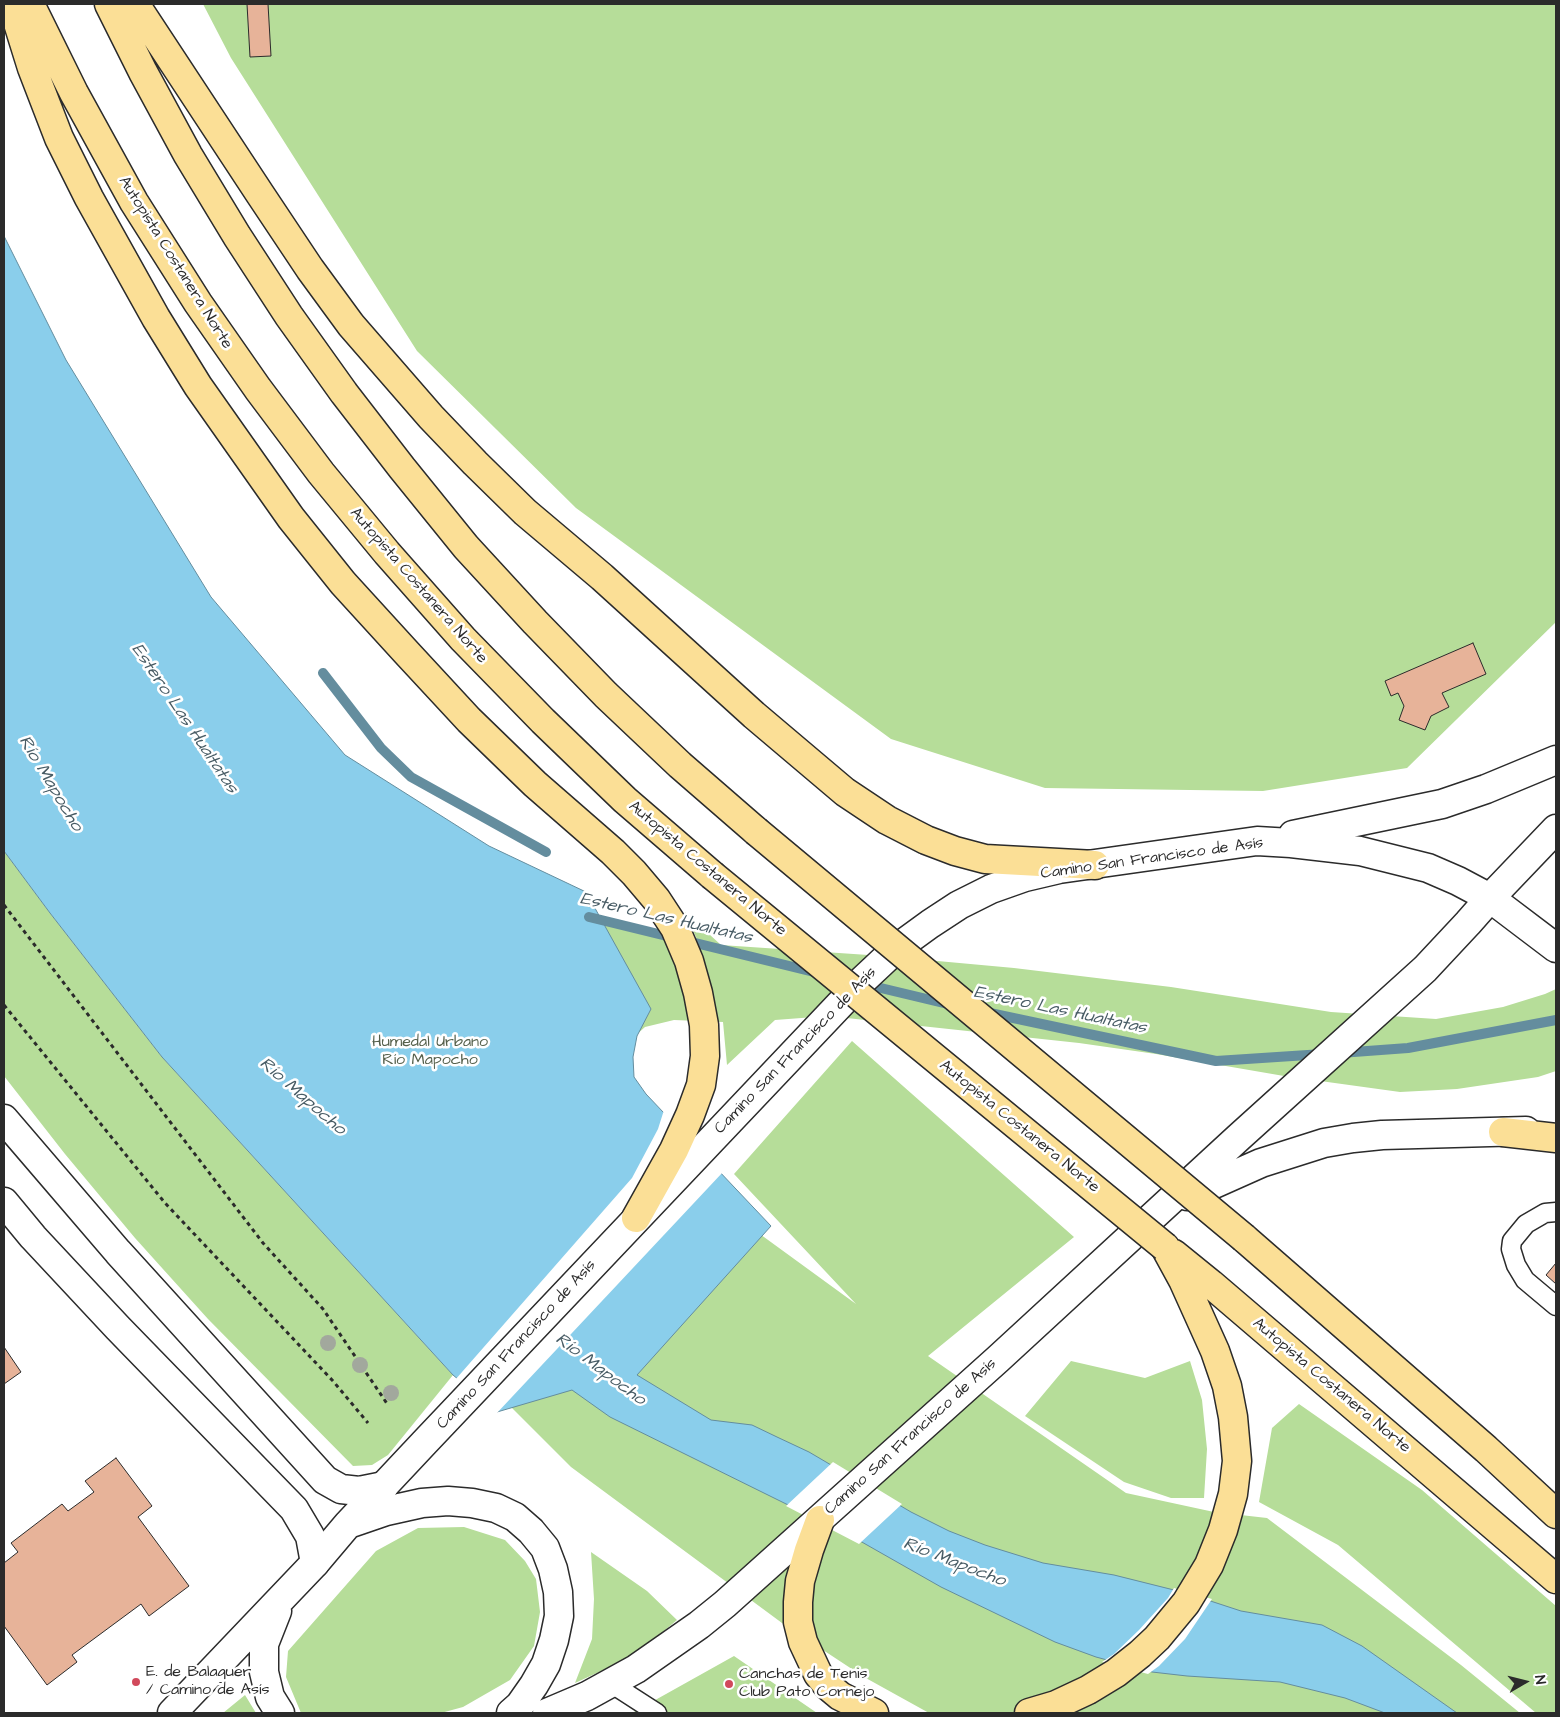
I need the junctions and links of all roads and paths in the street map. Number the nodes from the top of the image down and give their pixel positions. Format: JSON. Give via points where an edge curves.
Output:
{"nodes":[{"id":1,"x":12,"y":4,"type":"edge"},
{"id":2,"x":30,"y":4,"type":"edge"},
{"id":3,"x":109,"y":4,"type":"edge"},
{"id":4,"x":135,"y":4,"type":"edge"},
{"id":5,"x":1556,"y":760,"type":"edge"},
{"id":6,"x":1556,"y":829,"type":"edge"},
{"id":7,"x":1257,"y":842,"type":"junction"},
{"id":8,"x":1095,"y":865,"type":"junction"},
{"id":9,"x":1490,"y":898,"type":"junction"},
{"id":10,"x":4,"y":905,"type":"edge"},
{"id":11,"x":1554,"y":947,"type":"edge"},
{"id":12,"x":4,"y":1005,"type":"edge"},
{"id":13,"x":4,"y":1119,"type":"edge"},
{"id":14,"x":1556,"y":1130,"type":"edge"},
{"id":15,"x":1503,"y":1132,"type":"junction"},
{"id":16,"x":1556,"y":1138,"type":"edge"},
{"id":17,"x":4,"y":1202,"type":"edge"},
{"id":18,"x":1162,"y":1208,"type":"junction"},
{"id":19,"x":1556,"y":1212,"type":"edge"},
{"id":20,"x":636,"y":1218,"type":"junction"},
{"id":21,"x":1164,"y":1247,"type":"junction"},
{"id":22,"x":1556,"y":1306,"type":"edge"},
{"id":23,"x":388,"y":1405,"type":"dead end"},
{"id":24,"x":368,"y":1423,"type":"dead end"},
{"id":25,"x":1486,"y":1449,"type":"junction"},
{"id":26,"x":384,"y":1486,"type":"junction"},
{"id":27,"x":1556,"y":1490,"type":"edge"},
{"id":28,"x":1556,"y":1514,"type":"edge"},
{"id":29,"x":820,"y":1520,"type":"junction"},
{"id":30,"x":348,"y":1524,"type":"junction"},
{"id":31,"x":315,"y":1563,"type":"junction"},
{"id":32,"x":1556,"y":1580,"type":"edge"},
{"id":33,"x":285,"y":1596,"type":"junction"},
{"id":34,"x":612,"y":1684,"type":"junction"},
{"id":35,"x":172,"y":1713,"type":"edge"},
{"id":36,"x":280,"y":1713,"type":"edge"},
{"id":37,"x":511,"y":1713,"type":"edge"},
{"id":38,"x":547,"y":1713,"type":"edge"},
{"id":39,"x":657,"y":1713,"type":"edge"},
{"id":40,"x":874,"y":1713,"type":"edge"},
{"id":41,"x":1029,"y":1713,"type":"edge"}],
"edges":[{"from":1,"to":20,"type":"highway","via":[[59,138],[89,198],[156,318],[245,454],[343,583],[469,720],[634,873],[675,928],[698,993],[705,1056],[701,1085],[690,1115]]},
{"from":2,"to":21,"type":"highway","name":"Autopista Costanera Norte","bridge":true,"via":[[134,202],[198,303],[321,473],[444,618],[536,715],[712,876]]},
{"from":3,"to":25,"type":"highway","bridge":true,"via":[[188,156],[289,316],[402,468],[466,547],[535,622],[680,765],[1244,1238]]},
{"from":4,"to":8,"type":"highway","via":[[265,203],[351,325],[431,417],[525,512],[845,792],[887,820],[955,852],[985,859]]},
{"from":5,"to":7,"type":"main road","via":[[1442,804]]},
{"from":6,"to":9,"type":"main road"},
{"from":7,"to":8,"type":"main road","name":"Camino San Francisco de Asís"},
{"from":7,"to":9,"type":"main road","name":"Camino San Francisco de Asís","via":[[1291,842],[1360,851],[1428,868]]},
{"from":8,"to":20,"type":"main road","name":"Camino San Francisco de Asís","bridge":true,"via":[[1025,877],[991,889],[959,905],[897,948]]},
{"from":9,"to":11,"type":"main road"},
{"from":9,"to":18,"type":"main road","name":"Camino San Francisco de Asís","via":[[1425,969]]},
{"from":10,"to":23,"type":"path","via":[[263,1243],[323,1309]]},
{"from":12,"to":24,"type":"path","via":[[165,1203],[333,1381]]},
{"from":13,"to":26,"type":"main road","via":[[118,1252],[325,1480],[341,1488],[359,1491]]},
{"from":14,"to":15,"type":"main road"},
{"from":15,"to":16,"type":"highway"},
{"from":15,"to":18,"type":"main road","via":[[1382,1135],[1324,1143],[1261,1163]]},
{"from":17,"to":31,"type":"main road","via":[[118,1328],[294,1509],[310,1536]]},
{"from":18,"to":29,"type":"main road","name":"Camino San Francisco de Asís"},
{"from":19,"to":22,"type":"lane","via":[[1545,1213],[1526,1224],[1512,1241],[1511,1249],[1526,1280]]},
{"from":20,"to":26,"type":"main road","name":"Camino San Francisco de Asís"},
{"from":21,"to":32,"type":"highway","name":"Autopista Costanera Norte"},
{"from":21,"to":41,"type":"highway","via":[[1183,1280],[1215,1351],[1234,1417],[1237,1461],[1233,1494],[1223,1530],[1209,1565],[1186,1603],[1140,1654],[1088,1690],[1056,1706]]},
{"from":25,"to":27,"type":"highway"},
{"from":25,"to":28,"type":"highway"},
{"from":26,"to":30,"type":"main road","name":"Camino San Francisco de Asís"},
{"from":29,"to":34,"type":"main road","name":"Camino San Francisco de Asís","via":[[699,1625]]},
{"from":29,"to":40,"type":"highway","via":[[800,1582],[798,1622],[803,1642],[818,1674],[828,1686],[840,1696]]},
{"from":30,"to":31,"type":"main road","name":"Camino San Francisco de Asís"},
{"from":30,"to":37,"type":"main road","via":[[386,1511],[448,1501],[496,1508],[515,1517],[531,1531],[545,1548],[553,1569],[559,1616],[546,1664],[520,1705]]},
{"from":31,"to":33,"type":"main road","name":"Camino San Francisco de Asís"},
{"from":33,"to":35,"type":"main road","name":"Camino San Francisco de Asís"},
{"from":33,"to":36,"type":"main road","via":[[264,1644],[264,1672],[270,1697]]},
{"from":34,"to":38,"type":"main road","name":"Camino San Francisco de Asís"},
{"from":34,"to":39,"type":"lane"}]}
